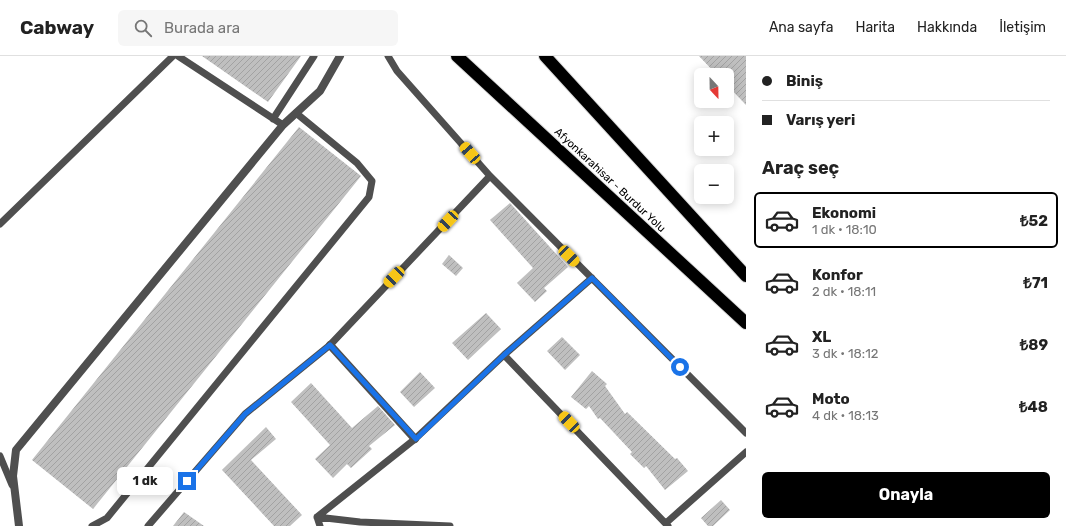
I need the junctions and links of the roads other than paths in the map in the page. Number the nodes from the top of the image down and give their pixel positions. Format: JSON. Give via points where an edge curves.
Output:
{"nodes":[{"id":1,"x":173,"y":56,"type":"edge"},
{"id":2,"x":178,"y":56,"type":"edge"},
{"id":3,"x":314,"y":56,"type":"edge"},
{"id":4,"x":340,"y":56,"type":"edge"},
{"id":5,"x":388,"y":56,"type":"edge"},
{"id":6,"x":457,"y":56,"type":"edge"},
{"id":7,"x":546,"y":57,"type":"edge"},
{"id":8,"x":296,"y":113,"type":"junction"},
{"id":9,"x":273,"y":119,"type":"junction"},
{"id":10,"x":283,"y":125,"type":"junction"},
{"id":11,"x":490,"y":176,"type":"junction"},
{"id":12,"x":0,"y":224,"type":"edge"},
{"id":13,"x":746,"y":276,"type":"edge"},
{"id":14,"x":592,"y":278,"type":"junction"},
{"id":15,"x":746,"y":323,"type":"edge"},
{"id":16,"x":330,"y":345,"type":"junction"},
{"id":17,"x":504,"y":355,"type":"junction"},
{"id":18,"x":746,"y":433,"type":"edge"},
{"id":19,"x":416,"y":439,"type":"junction"},
{"id":20,"x":746,"y":452,"type":"edge"},
{"id":21,"x":0,"y":456,"type":"edge"},
{"id":22,"x":15,"y":492,"type":"junction"},
{"id":23,"x":317,"y":517,"type":"junction"},
{"id":24,"x":359,"y":524,"type":"edge"},
{"id":25,"x":667,"y":525,"type":"edge"},
{"id":26,"x":19,"y":526,"type":"edge"},
{"id":27,"x":92,"y":526,"type":"edge"},
{"id":28,"x":148,"y":526,"type":"edge"},
{"id":29,"x":320,"y":526,"type":"edge"},
{"id":30,"x":450,"y":526,"type":"edge"}],
"edges":[{"from":1,"to":12,"type":"lane"},
{"from":2,"to":9,"type":"lane"},
{"from":3,"to":9,"type":"lane"},
{"from":4,"to":8,"type":"street","via":[[320,91]]},
{"from":5,"to":11,"type":"lane","via":[[397,71]]},
{"from":6,"to":15,"type":"highway","name":"Afyonkarahisar - Burdur Yolu"},
{"from":7,"to":13,"type":"highway"},
{"from":8,"to":10,"type":"street"},
{"from":8,"to":27,"type":"lane","via":[[357,163],[372,181],[369,197],[107,518]]},
{"from":9,"to":10,"type":"lane"},
{"from":10,"to":22,"type":"street","via":[[16,450],[13,476]]},
{"from":11,"to":14,"type":"lane"},
{"from":11,"to":16,"type":"lane"},
{"from":14,"to":17,"type":"lane"},
{"from":14,"to":18,"type":"lane"},
{"from":16,"to":19,"type":"street"},
{"from":16,"to":28,"type":"lane","via":[[245,414]]},
{"from":17,"to":19,"type":"lane"},
{"from":17,"to":25,"type":"lane"},
{"from":19,"to":23,"type":"lane"},
{"from":20,"to":25,"type":"lane"},
{"from":21,"to":22,"type":"lane"},
{"from":22,"to":26,"type":"street"},
{"from":23,"to":24,"type":"lane"},
{"from":23,"to":29,"type":"lane"},
{"from":24,"to":30,"type":"lane"}]}
